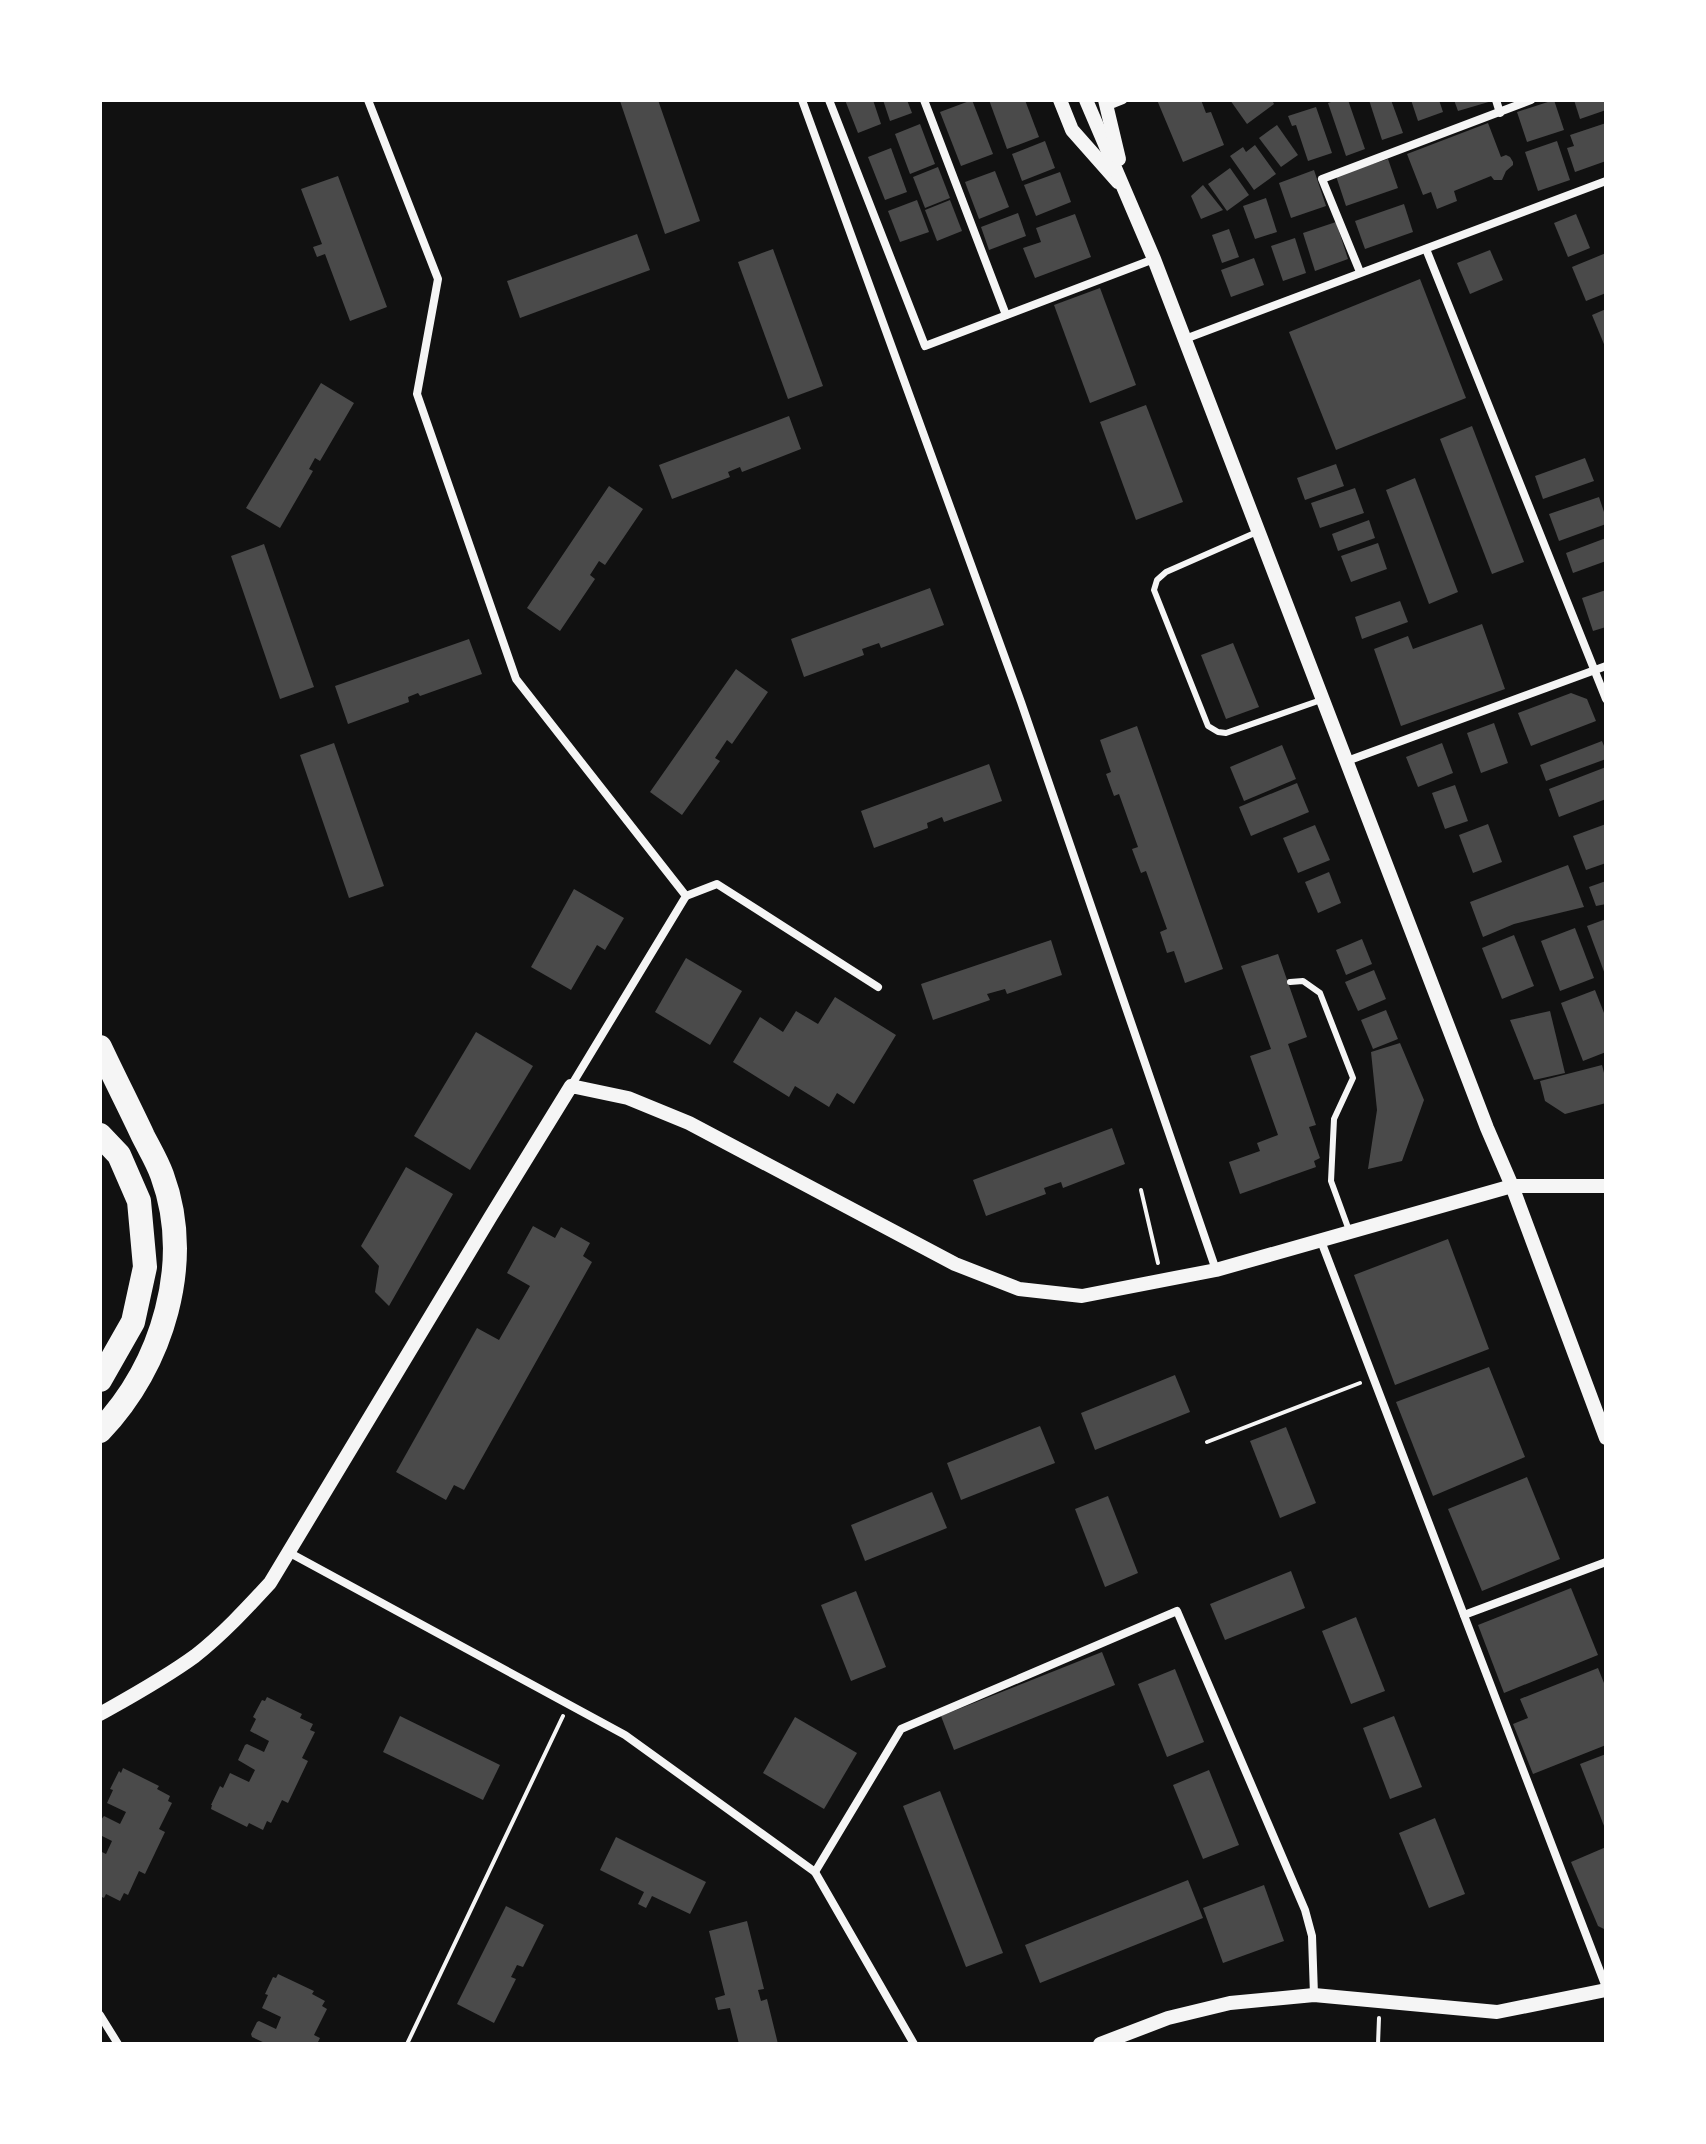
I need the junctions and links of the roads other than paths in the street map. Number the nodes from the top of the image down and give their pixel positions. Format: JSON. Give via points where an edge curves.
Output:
{"nodes":[{"id":1,"x":368,"y":100,"type":"edge"},
{"id":2,"x":802,"y":100,"type":"edge"},
{"id":3,"x":829,"y":100,"type":"edge"},
{"id":4,"x":924,"y":100,"type":"edge"},
{"id":5,"x":1060,"y":100,"type":"edge"},
{"id":6,"x":1086,"y":100,"type":"edge"},
{"id":7,"x":1123,"y":100,"type":"edge"},
{"id":8,"x":1496,"y":100,"type":"edge"},
{"id":9,"x":1531,"y":100,"type":"edge"},
{"id":10,"x":1106,"y":103,"type":"edge"},
{"id":11,"x":1500,"y":113,"type":"junction"},
{"id":12,"x":1606,"y":181,"type":"edge"},
{"id":13,"x":1126,"y":191,"type":"junction"},
{"id":14,"x":1426,"y":249,"type":"junction"},
{"id":15,"x":1154,"y":259,"type":"junction"},
{"id":16,"x":1360,"y":272,"type":"junction"},
{"id":17,"x":1006,"y":315,"type":"junction"},
{"id":18,"x":1185,"y":339,"type":"junction"},
{"id":19,"x":1257,"y":532,"type":"junction"},
{"id":20,"x":1606,"y":666,"type":"edge"},
{"id":21,"x":1595,"y":670,"type":"junction"},
{"id":22,"x":1323,"y":699,"type":"junction"},
{"id":23,"x":1606,"y":699,"type":"edge"},
{"id":24,"x":1347,"y":761,"type":"junction"},
{"id":25,"x":686,"y":896,"type":"junction"},
{"id":26,"x":1290,"y":982,"type":"dead end"},
{"id":27,"x":878,"y":987,"type":"dead end"},
{"id":28,"x":100,"y":1047,"type":"edge"},
{"id":29,"x":571,"y":1086,"type":"junction"},
{"id":30,"x":100,"y":1135,"type":"edge"},
{"id":31,"x":1512,"y":1186,"type":"junction"},
{"id":32,"x":1606,"y":1186,"type":"edge"},
{"id":33,"x":1350,"y":1233,"type":"junction"},
{"id":34,"x":1321,"y":1241,"type":"junction"},
{"id":35,"x":1216,"y":1270,"type":"junction"},
{"id":36,"x":100,"y":1380,"type":"edge"},
{"id":37,"x":100,"y":1431,"type":"edge"},
{"id":38,"x":1606,"y":1438,"type":"edge"},
{"id":39,"x":290,"y":1553,"type":"junction"},
{"id":40,"x":1606,"y":1562,"type":"edge"},
{"id":41,"x":1464,"y":1615,"type":"junction"},
{"id":42,"x":100,"y":1714,"type":"edge"},
{"id":43,"x":815,"y":1872,"type":"junction"},
{"id":44,"x":1606,"y":1988,"type":"edge"},
{"id":45,"x":1314,"y":1995,"type":"junction"},
{"id":46,"x":100,"y":2015,"type":"edge"},
{"id":47,"x":118,"y":2044,"type":"edge"},
{"id":48,"x":914,"y":2044,"type":"edge"},
{"id":49,"x":1100,"y":2044,"type":"edge"}],
"edges":[{"from":1,"to":25,"type":"street","via":[[438,279],[417,394],[516,679]]},
{"from":2,"to":35,"type":"street","via":[[1015,687]]},
{"from":3,"to":17,"type":"street","via":[[925,346]]},
{"from":4,"to":17,"type":"street"},
{"from":5,"to":13,"type":"street","via":[[1072,130]]},
{"from":6,"to":13,"type":"street"},
{"from":7,"to":10,"type":"street"},
{"from":8,"to":11,"type":"street"},
{"from":9,"to":11,"type":"street"},
{"from":10,"to":13,"type":"street"},
{"from":11,"to":16,"type":"street","via":[[1322,179]]},
{"from":12,"to":14,"type":"street"},
{"from":13,"to":15,"type":"street"},
{"from":14,"to":16,"type":"street"},
{"from":14,"to":21,"type":"street"},
{"from":15,"to":17,"type":"street"},
{"from":15,"to":18,"type":"street"},
{"from":16,"to":18,"type":"street"},
{"from":18,"to":19,"type":"street"},
{"from":19,"to":22,"type":"street"},
{"from":19,"to":22,"type":"lane","via":[[1166,572],[1154,590],[1208,726],[1226,733]]},
{"from":20,"to":21,"type":"street"},
{"from":21,"to":23,"type":"street"},
{"from":21,"to":24,"type":"street"},
{"from":22,"to":24,"type":"street"},
{"from":24,"to":31,"type":"street"},
{"from":25,"to":27,"type":"street","via":[[717,884]]},
{"from":25,"to":29,"type":"street"},
{"from":26,"to":33,"type":"lane","via":[[1303,981],[1320,993],[1353,1078],[1334,1119],[1331,1181]]},
{"from":28,"to":37,"type":"highway","via":[[162,1175],[175,1225],[174,1278],[160,1335],[134,1385]]},
{"from":29,"to":35,"type":"street","via":[[628,1098],[689,1123],[955,1264],[1019,1289],[1082,1296]]},
{"from":29,"to":39,"type":"street"},
{"from":30,"to":36,"type":"highway","via":[[119,1155],[139,1201],[145,1267],[133,1322]]},
{"from":31,"to":32,"type":"street"},
{"from":31,"to":33,"type":"street"},
{"from":31,"to":38,"type":"street"},
{"from":33,"to":34,"type":"street"},
{"from":34,"to":35,"type":"street"},
{"from":34,"to":41,"type":"street"},
{"from":39,"to":42,"type":"street","via":[[270,1583],[224,1631],[194,1656]]},
{"from":39,"to":43,"type":"street","via":[[644,1747]]},
{"from":40,"to":41,"type":"street"},
{"from":41,"to":44,"type":"street"},
{"from":43,"to":45,"type":"street","via":[[901,1729],[1177,1611],[1305,1910],[1312,1936]]},
{"from":43,"to":48,"type":"street"},
{"from":44,"to":45,"type":"street","via":[[1497,2012]]},
{"from":45,"to":49,"type":"street","via":[[1194,2011]]},
{"from":46,"to":47,"type":"street"}]}
